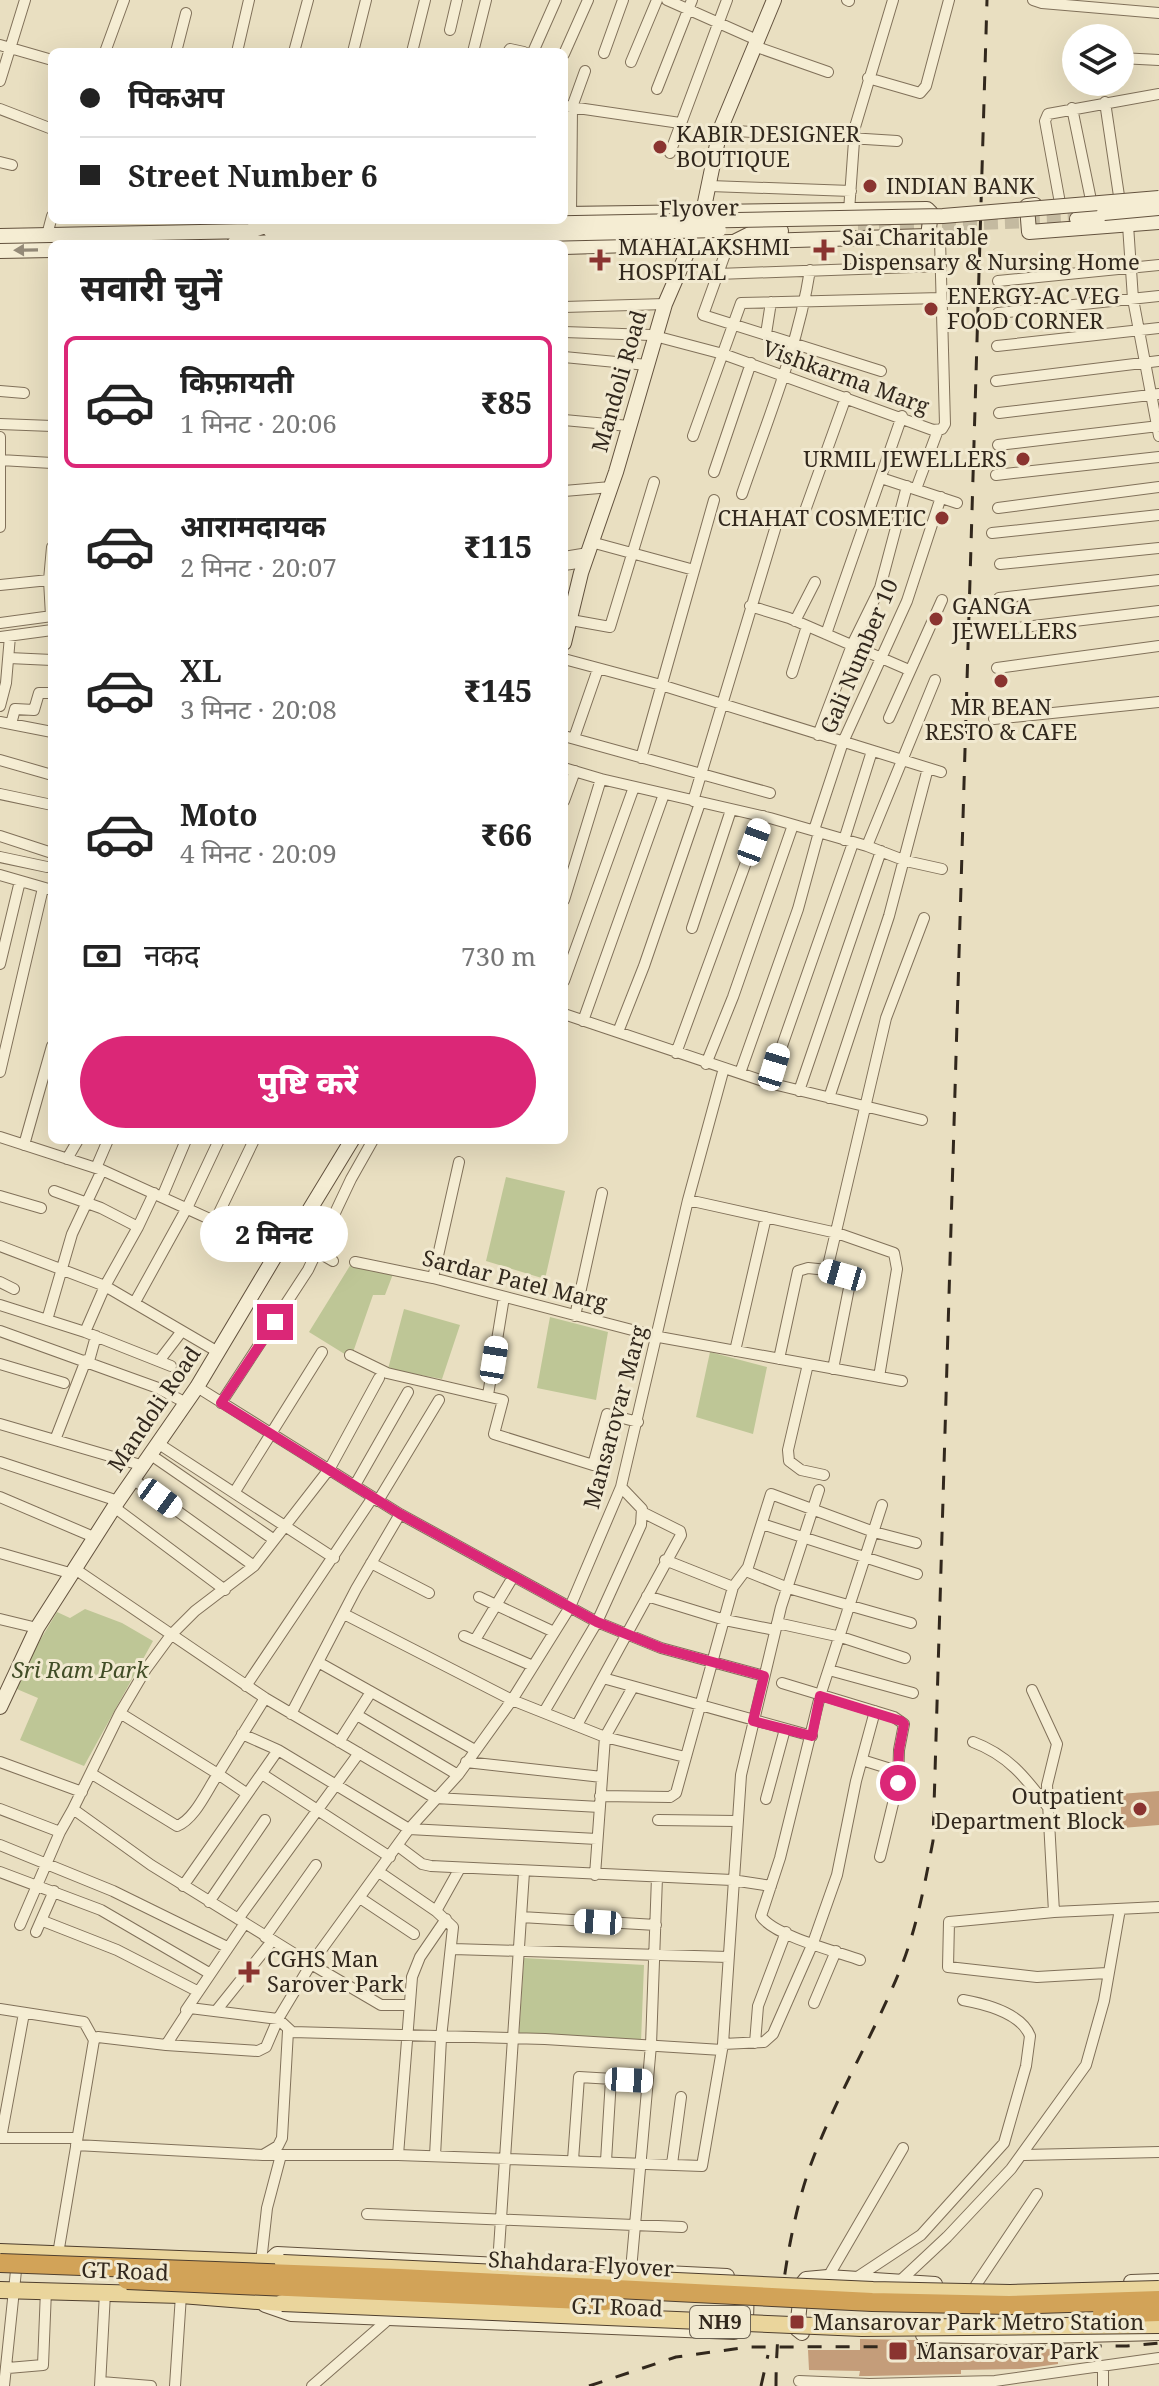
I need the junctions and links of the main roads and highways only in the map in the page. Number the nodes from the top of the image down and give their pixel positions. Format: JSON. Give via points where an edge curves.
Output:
{"nodes":[{"id":1,"x":774,"y":0,"type":"edge"},
{"id":2,"x":1159,"y":191,"type":"edge"},
{"id":3,"x":1159,"y":204,"type":"edge"},
{"id":4,"x":705,"y":211,"type":"junction"},
{"id":5,"x":568,"y":214,"type":"edge"},
{"id":6,"x":1076,"y":214,"type":"tunnel mouth"},
{"id":7,"x":855,"y":220,"type":"junction"},
{"id":8,"x":1159,"y":222,"type":"edge"},
{"id":9,"x":272,"y":224,"type":"edge"},
{"id":10,"x":546,"y":224,"type":"edge"},
{"id":11,"x":568,"y":224,"type":"edge"},
{"id":12,"x":101,"y":228,"type":"edge"},
{"id":13,"x":250,"y":231,"type":"junction"},
{"id":14,"x":0,"y":236,"type":"edge"},
{"id":15,"x":60,"y":240,"type":"edge"},
{"id":16,"x":348,"y":240,"type":"edge"},
{"id":17,"x":48,"y":243,"type":"edge"},
{"id":18,"x":48,"y":243,"type":"edge"},
{"id":19,"x":731,"y":243,"type":"junction"},
{"id":20,"x":691,"y":244,"type":"junction"},
{"id":21,"x":568,"y":247,"type":"edge"},
{"id":22,"x":0,"y":251,"type":"edge"},
{"id":23,"x":568,"y":630,"type":"edge"},
{"id":24,"x":348,"y":1144,"type":"edge"},
{"id":25,"x":0,"y":1707,"type":"edge"},
{"id":26,"x":9,"y":2252,"type":"edge"},
{"id":27,"x":231,"y":2261,"type":"joint"},
{"id":28,"x":0,"y":2263,"type":"edge"},
{"id":29,"x":270,"y":2263,"type":"junction"},
{"id":30,"x":0,"y":2275,"type":"edge"},
{"id":31,"x":1159,"y":2281,"type":"edge"},
{"id":32,"x":1159,"y":2289,"type":"edge"},
{"id":33,"x":7,"y":2290,"type":"edge"},
{"id":34,"x":249,"y":2300,"type":"junction"},
{"id":35,"x":1159,"y":2300,"type":"edge"},
{"id":36,"x":1159,"y":2312,"type":"edge"},
{"id":37,"x":1159,"y":2325,"type":"edge"},
{"id":38,"x":1159,"y":2333,"type":"edge"}],
"edges":[{"from":1,"to":4,"type":"main road","name":"Mandoli Road","via":[[720,130]]},
{"from":2,"to":8,"type":"main road","via":[[1027,206],[1029,232]]},
{"from":3,"to":6,"type":"main road"},
{"from":3,"to":11,"type":"main road","name":"Flyover","bridge":true,"via":[[943,216]]},
{"from":3,"to":16,"type":"main road","name":"Flyover","bridge":true,"via":[[943,225]]},
{"from":4,"to":5,"type":"main road"},
{"from":4,"to":7,"type":"main road"},
{"from":4,"to":20,"type":"main road","name":"Mandoli Road"},
{"from":7,"to":19,"type":"main road","via":[[754,232]]},
{"from":7,"to":19,"type":"main road","via":[[927,209],[931,213],[930,233]]},
{"from":9,"to":13,"type":"main road"},
{"from":10,"to":13,"type":"main road","name":"Flyover","bridge":true},
{"from":12,"to":13,"type":"main road","name":"Flyover"},
{"from":12,"to":15,"type":"main road","name":"Flyover"},
{"from":14,"to":17,"type":"main road"},
{"from":18,"to":22,"type":"main road","one_way":true},
{"from":19,"to":20,"type":"main road"},
{"from":20,"to":21,"type":"main road"},
{"from":20,"to":23,"type":"main road","name":"Mandoli Road","via":[[665,304]]},
{"from":24,"to":25,"type":"main road","name":"Mandoli Road","via":[[197,1387],[37,1628]]},
{"from":26,"to":27,"type":"main road","name":"GT Road"},
{"from":27,"to":29,"type":"main road","name":"Shahdara Flyover"},
{"from":28,"to":35,"type":"highway","name":"Shahdara Flyover","bridge":true,"via":[[872,2302]]},
{"from":29,"to":32,"type":"main road","name":"Shahdara Flyover","number":"NH9","bridge":true,"via":[[873,2290]]},
{"from":29,"to":34,"type":"main road","name":"G.T Road","via":[[277,2254],[742,2278],[747,2283],[746,2320],[734,2332],[291,2314]]},
{"from":30,"to":36,"type":"highway","name":"Shahdara Flyover","bridge":true,"via":[[888,2314]]},
{"from":31,"to":38,"type":"main road","via":[[976,2285],[806,2279],[797,2329],[1006,2337]]},
{"from":33,"to":34,"type":"main road","name":"GT Road"},
{"from":34,"to":37,"type":"main road","number":"NH9","bridge":true,"via":[[862,2328]]}]}
